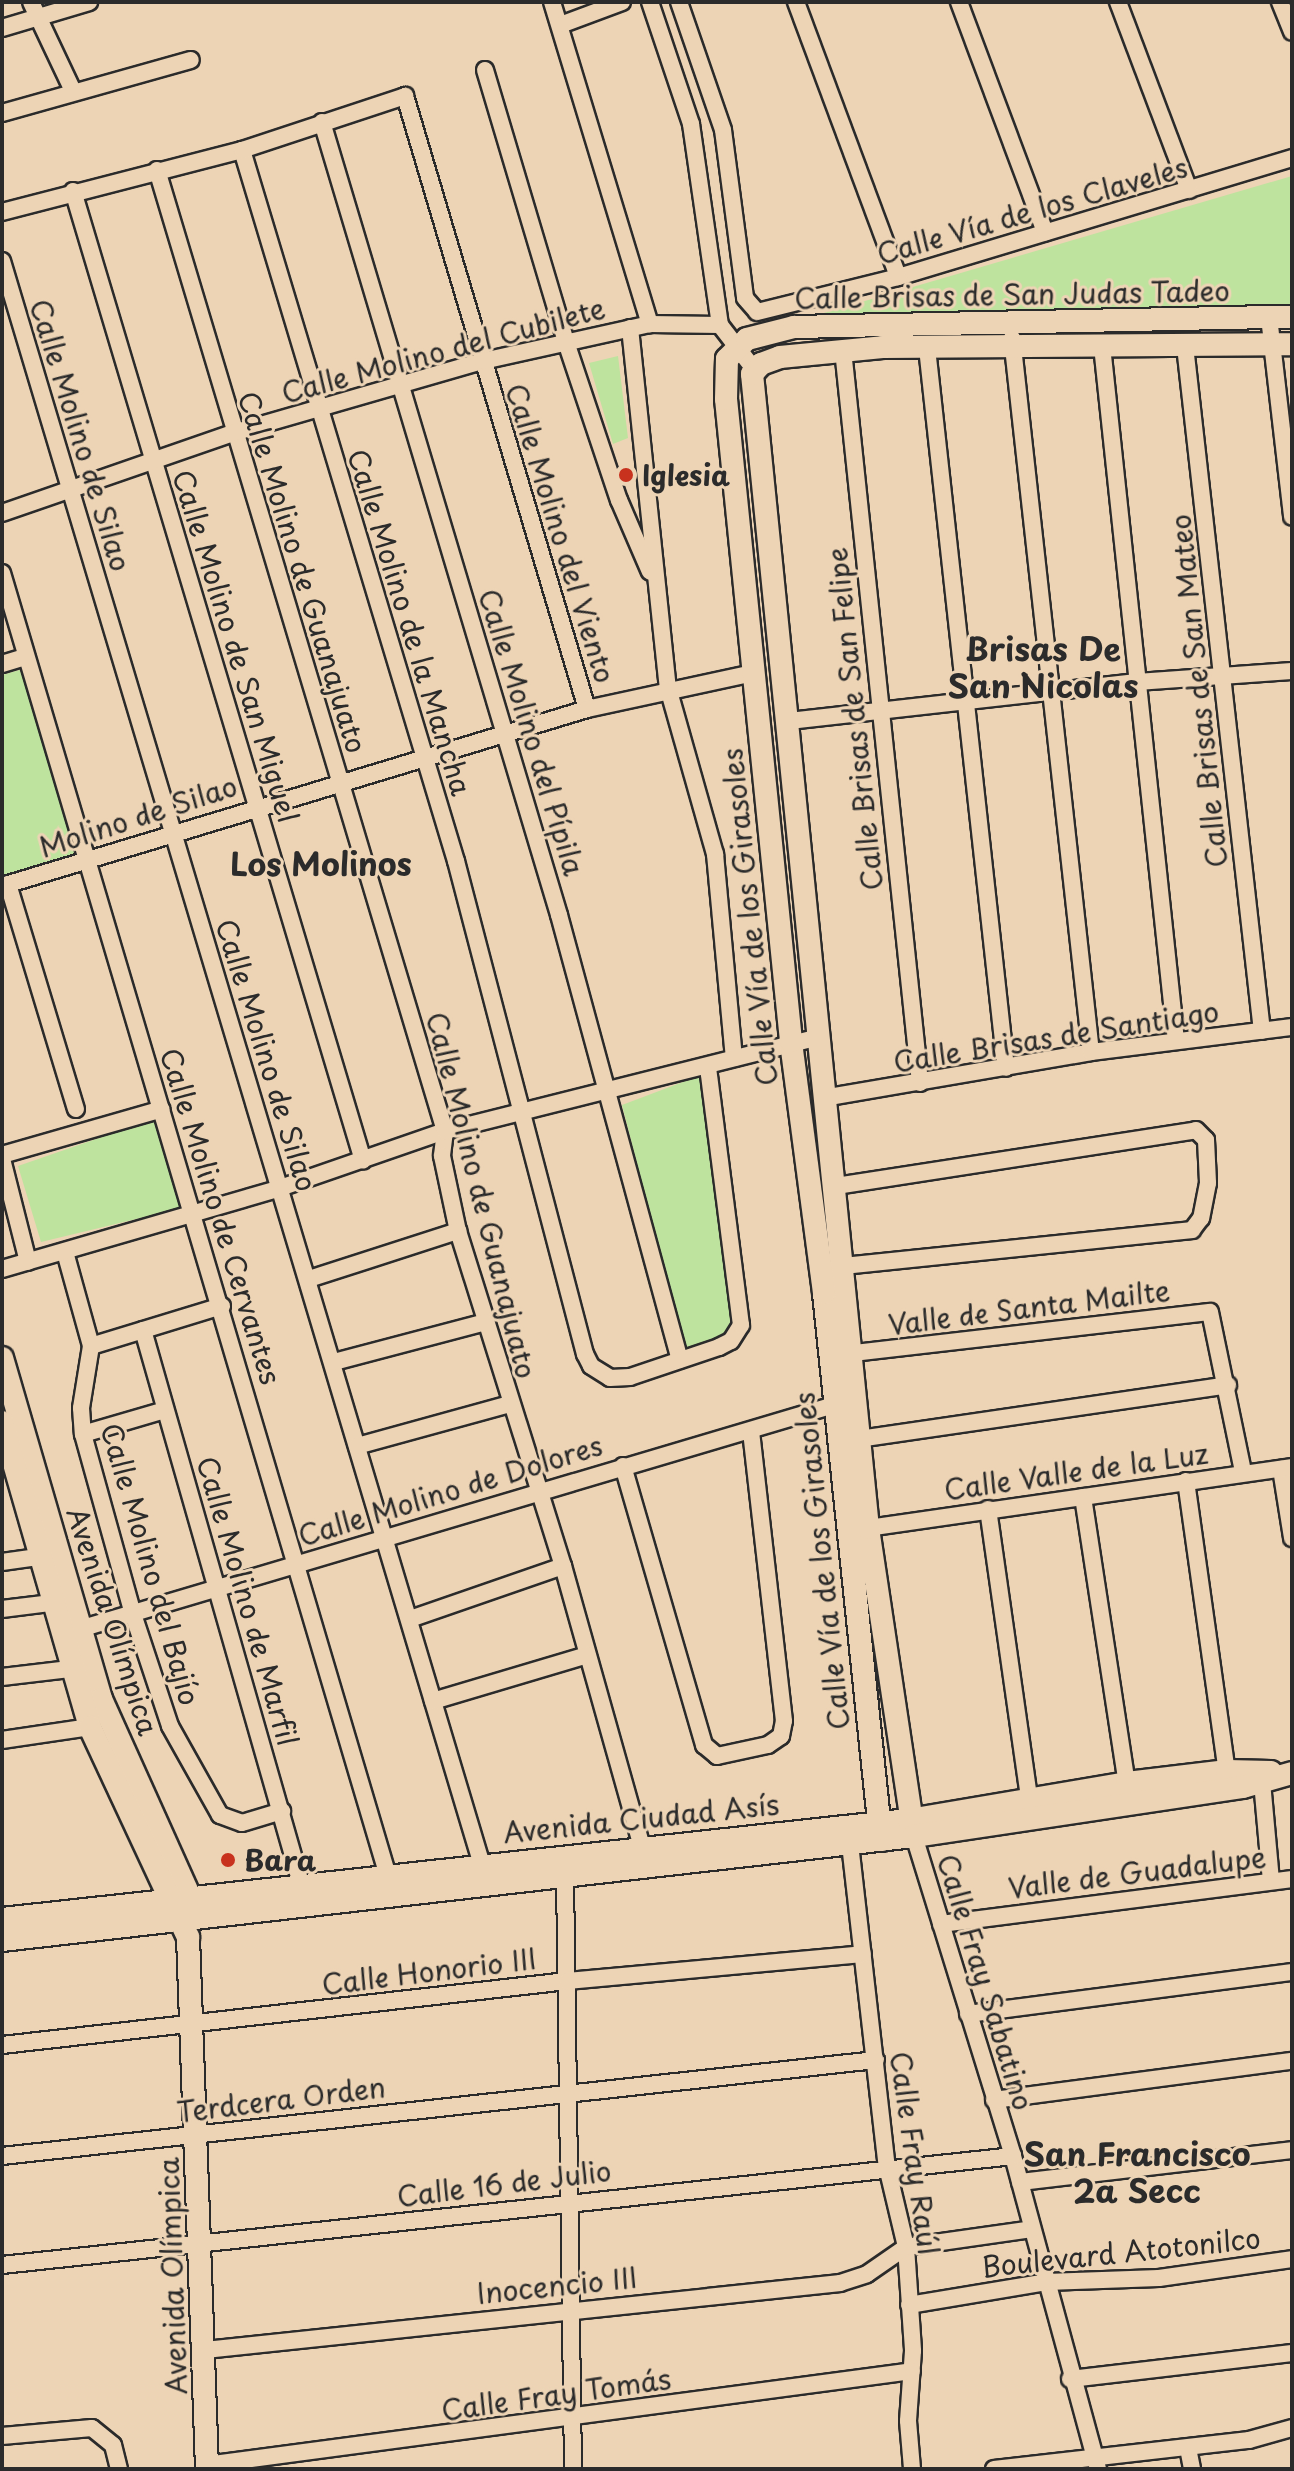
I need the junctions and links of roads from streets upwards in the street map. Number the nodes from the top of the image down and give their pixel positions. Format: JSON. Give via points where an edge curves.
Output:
{"nodes":[{"id":1,"x":89,"y":2,"type":"edge"},
{"id":2,"x":552,"y":2,"type":"edge"},
{"id":3,"x":622,"y":2,"type":"edge"},
{"id":4,"x":650,"y":2,"type":"edge"},
{"id":5,"x":679,"y":2,"type":"edge"},
{"id":6,"x":796,"y":2,"type":"edge"},
{"id":7,"x":959,"y":2,"type":"edge"},
{"id":8,"x":1118,"y":2,"type":"edge"},
{"id":9,"x":1280,"y":2,"type":"edge"},
{"id":10,"x":34,"y":10,"type":"edge"},
{"id":11,"x":563,"y":24,"type":"junction"},
{"id":12,"x":2,"y":28,"type":"edge"},
{"id":13,"x":1292,"y":32,"type":"edge"},
{"id":14,"x":191,"y":60,"type":"dead end"},
{"id":15,"x":485,"y":70,"type":"dead end"},
{"id":16,"x":73,"y":91,"type":"junction"},
{"id":17,"x":2,"y":113,"type":"edge"},
{"id":18,"x":322,"y":122,"type":"junction"},
{"id":19,"x":242,"y":150,"type":"junction"},
{"id":20,"x":1292,"y":158,"type":"edge"},
{"id":21,"x":157,"y":170,"type":"junction"},
{"id":22,"x":1189,"y":190,"type":"junction"},
{"id":23,"x":73,"y":191,"type":"junction"},
{"id":24,"x":2,"y":212,"type":"edge"},
{"id":25,"x":1045,"y":232,"type":"junction"},
{"id":26,"x":2,"y":261,"type":"edge"},
{"id":27,"x":898,"y":277,"type":"junction"},
{"id":28,"x":1269,"y":317,"type":"junction"},
{"id":29,"x":1292,"y":317,"type":"edge"},
{"id":30,"x":650,"y":324,"type":"junction"},
{"id":31,"x":1012,"y":324,"type":"junction"},
{"id":32,"x":720,"y":325,"type":"junction"},
{"id":33,"x":630,"y":328,"type":"junction"},
{"id":34,"x":566,"y":342,"type":"junction"},
{"id":35,"x":1281,"y":344,"type":"edge"},
{"id":36,"x":737,"y":345,"type":"junction"},
{"id":37,"x":1102,"y":346,"type":"junction"},
{"id":38,"x":1185,"y":346,"type":"junction"},
{"id":39,"x":1013,"y":347,"type":"junction"},
{"id":40,"x":927,"y":348,"type":"junction"},
{"id":41,"x":843,"y":350,"type":"junction"},
{"id":42,"x":483,"y":361,"type":"junction"},
{"id":43,"x":754,"y":369,"type":"junction"},
{"id":44,"x":400,"y":386,"type":"junction"},
{"id":45,"x":319,"y":407,"type":"junction"},
{"id":46,"x":233,"y":433,"type":"junction"},
{"id":47,"x":154,"y":463,"type":"junction"},
{"id":48,"x":70,"y":491,"type":"junction"},
{"id":49,"x":2,"y":513,"type":"edge"},
{"id":50,"x":1292,"y":517,"type":"edge"},
{"id":51,"x":2,"y":573,"type":"edge"},
{"id":52,"x":656,"y":584,"type":"junction"},
{"id":53,"x":25,"y":657,"type":"junction"},
{"id":54,"x":2,"y":664,"type":"edge"},
{"id":55,"x":1292,"y":671,"type":"edge"},
{"id":56,"x":754,"y":673,"type":"junction"},
{"id":57,"x":1224,"y":676,"type":"junction"},
{"id":58,"x":1137,"y":682,"type":"junction"},
{"id":59,"x":668,"y":688,"type":"junction"},
{"id":60,"x":1052,"y":693,"type":"junction"},
{"id":61,"x":966,"y":703,"type":"junction"},
{"id":62,"x":587,"y":709,"type":"junction"},
{"id":63,"x":878,"y":712,"type":"junction"},
{"id":64,"x":789,"y":721,"type":"junction"},
{"id":65,"x":505,"y":732,"type":"junction"},
{"id":66,"x":422,"y":758,"type":"junction"},
{"id":67,"x":339,"y":785,"type":"junction"},
{"id":68,"x":257,"y":806,"type":"junction"},
{"id":69,"x":173,"y":832,"type":"junction"},
{"id":70,"x":87,"y":861,"type":"junction"},
{"id":71,"x":5,"y":885,"type":"edge"},
{"id":72,"x":1292,"y":1027,"type":"edge"},
{"id":73,"x":1262,"y":1031,"type":"junction"},
{"id":74,"x":820,"y":1037,"type":"junction"},
{"id":75,"x":791,"y":1041,"type":"junction"},
{"id":76,"x":1176,"y":1041,"type":"junction"},
{"id":77,"x":1091,"y":1052,"type":"junction"},
{"id":78,"x":734,"y":1058,"type":"junction"},
{"id":79,"x":708,"y":1066,"type":"junction"},
{"id":80,"x":1006,"y":1068,"type":"junction"},
{"id":81,"x":920,"y":1083,"type":"junction"},
{"id":82,"x":607,"y":1089,"type":"junction"},
{"id":83,"x":829,"y":1097,"type":"junction"},
{"id":84,"x":76,"y":1109,"type":"dead end"},
{"id":85,"x":162,"y":1109,"type":"junction"},
{"id":86,"x":524,"y":1109,"type":"junction"},
{"id":87,"x":445,"y":1131,"type":"junction"},
{"id":88,"x":2,"y":1157,"type":"edge"},
{"id":89,"x":363,"y":1161,"type":"junction"},
{"id":90,"x":836,"y":1186,"type":"junction"},
{"id":91,"x":280,"y":1188,"type":"junction"},
{"id":92,"x":195,"y":1214,"type":"junction"},
{"id":93,"x":458,"y":1231,"type":"junction"},
{"id":94,"x":65,"y":1252,"type":"junction"},
{"id":95,"x":28,"y":1262,"type":"junction"},
{"id":96,"x":844,"y":1266,"type":"junction"},
{"id":97,"x":2,"y":1269,"type":"edge"},
{"id":98,"x":309,"y":1279,"type":"junction"},
{"id":99,"x":222,"y":1306,"type":"junction"},
{"id":100,"x":485,"y":1322,"type":"junction"},
{"id":101,"x":143,"y":1330,"type":"junction"},
{"id":102,"x":91,"y":1346,"type":"junction"},
{"id":103,"x":854,"y":1353,"type":"junction"},
{"id":104,"x":2,"y":1358,"type":"edge"},
{"id":105,"x":680,"y":1360,"type":"junction"},
{"id":106,"x":334,"y":1362,"type":"junction"},
{"id":107,"x":1228,"y":1385,"type":"junction"},
{"id":108,"x":845,"y":1402,"type":"junction"},
{"id":109,"x":509,"y":1404,"type":"junction"},
{"id":110,"x":165,"y":1410,"type":"junction"},
{"id":111,"x":2,"y":1422,"type":"edge"},
{"id":112,"x":751,"y":1431,"type":"junction"},
{"id":113,"x":83,"y":1434,"type":"junction"},
{"id":114,"x":859,"y":1439,"type":"junction"},
{"id":115,"x":357,"y":1446,"type":"junction"},
{"id":116,"x":8,"y":1465,"type":"edge"},
{"id":117,"x":623,"y":1466,"type":"junction"},
{"id":118,"x":1287,"y":1468,"type":"edge"},
{"id":119,"x":1243,"y":1472,"type":"junction"},
{"id":120,"x":1186,"y":1481,"type":"junction"},
{"id":121,"x":536,"y":1489,"type":"junction"},
{"id":122,"x":1083,"y":1497,"type":"junction"},
{"id":123,"x":988,"y":1509,"type":"junction"},
{"id":124,"x":868,"y":1528,"type":"junction"},
{"id":125,"x":385,"y":1536,"type":"junction"},
{"id":126,"x":1292,"y":1538,"type":"edge"},
{"id":127,"x":38,"y":1557,"type":"junction"},
{"id":128,"x":2,"y":1562,"type":"edge"},
{"id":129,"x":299,"y":1562,"type":"junction"},
{"id":130,"x":563,"y":1566,"type":"junction"},
{"id":131,"x":218,"y":1588,"type":"junction"},
{"id":132,"x":50,"y":1603,"type":"junction"},
{"id":133,"x":2,"y":1609,"type":"edge"},
{"id":134,"x":133,"y":1614,"type":"junction"},
{"id":135,"x":410,"y":1619,"type":"junction"},
{"id":136,"x":70,"y":1632,"type":"junction"},
{"id":137,"x":587,"y":1655,"type":"junction"},
{"id":138,"x":70,"y":1669,"type":"junction"},
{"id":139,"x":2,"y":1677,"type":"edge"},
{"id":140,"x":433,"y":1701,"type":"junction"},
{"id":141,"x":90,"y":1727,"type":"junction"},
{"id":142,"x":2,"y":1740,"type":"edge"},
{"id":143,"x":1227,"y":1771,"type":"junction"},
{"id":144,"x":1288,"y":1774,"type":"edge"},
{"id":145,"x":1262,"y":1777,"type":"junction"},
{"id":146,"x":1127,"y":1783,"type":"junction"},
{"id":147,"x":1029,"y":1797,"type":"junction"},
{"id":148,"x":282,"y":1811,"type":"junction"},
{"id":149,"x":912,"y":1828,"type":"junction"},
{"id":150,"x":880,"y":1832,"type":"junction"},
{"id":151,"x":850,"y":1844,"type":"junction"},
{"id":152,"x":644,"y":1855,"type":"junction"},
{"id":153,"x":482,"y":1865,"type":"junction"},
{"id":154,"x":565,"y":1875,"type":"junction"},
{"id":155,"x":388,"y":1876,"type":"junction"},
{"id":156,"x":1292,"y":1879,"type":"edge"},
{"id":157,"x":1271,"y":1881,"type":"junction"},
{"id":158,"x":302,"y":1887,"type":"junction"},
{"id":159,"x":186,"y":1914,"type":"junction"},
{"id":160,"x":2,"y":1919,"type":"edge"},
{"id":161,"x":941,"y":1924,"type":"junction"},
{"id":162,"x":2,"y":1940,"type":"edge"},
{"id":163,"x":863,"y":1954,"type":"junction"},
{"id":164,"x":1292,"y":1972,"type":"edge"},
{"id":165,"x":567,"y":1981,"type":"junction"},
{"id":166,"x":968,"y":2014,"type":"junction"},
{"id":167,"x":193,"y":2026,"type":"junction"},
{"id":168,"x":2,"y":2045,"type":"edge"},
{"id":169,"x":876,"y":2060,"type":"junction"},
{"id":170,"x":1292,"y":2061,"type":"edge"},
{"id":171,"x":565,"y":2091,"type":"junction"},
{"id":172,"x":994,"y":2100,"type":"junction"},
{"id":173,"x":198,"y":2136,"type":"junction"},
{"id":174,"x":1292,"y":2150,"type":"edge"},
{"id":175,"x":2,"y":2156,"type":"edge"},
{"id":176,"x":1013,"y":2156,"type":"junction"},
{"id":177,"x":887,"y":2167,"type":"junction"},
{"id":178,"x":1020,"y":2182,"type":"junction"},
{"id":179,"x":571,"y":2201,"type":"junction"},
{"id":180,"x":1032,"y":2229,"type":"junction"},
{"id":181,"x":199,"y":2244,"type":"junction"},
{"id":182,"x":906,"y":2247,"type":"junction"},
{"id":183,"x":1292,"y":2259,"type":"edge"},
{"id":184,"x":2,"y":2265,"type":"edge"},
{"id":185,"x":1046,"y":2282,"type":"junction"},
{"id":186,"x":909,"y":2305,"type":"junction"},
{"id":187,"x":572,"y":2309,"type":"junction"},
{"id":188,"x":205,"y":2350,"type":"junction"},
{"id":189,"x":1292,"y":2353,"type":"edge"},
{"id":190,"x":912,"y":2371,"type":"junction"},
{"id":191,"x":1070,"y":2379,"type":"junction"},
{"id":192,"x":570,"y":2419,"type":"junction"},
{"id":193,"x":1292,"y":2428,"type":"edge"},
{"id":194,"x":2,"y":2436,"type":"edge"},
{"id":195,"x":1188,"y":2448,"type":"junction"},
{"id":196,"x":1096,"y":2462,"type":"edge"},
{"id":197,"x":206,"y":2467,"type":"edge"},
{"id":198,"x":119,"y":2469,"type":"edge"},
{"id":199,"x":573,"y":2469,"type":"edge"},
{"id":200,"x":912,"y":2469,"type":"edge"},
{"id":201,"x":996,"y":2469,"type":"edge"},
{"id":202,"x":1192,"y":2469,"type":"edge"}],
"edges":[{"from":1,"to":10,"type":"street"},
{"from":2,"to":11,"type":"street"},
{"from":3,"to":11,"type":"street"},
{"from":4,"to":32,"type":"street","via":[[691,124]]},
{"from":5,"to":27,"type":"street","name":"Calle Vía de los Claveles","via":[[723,130],[745,298],[752,310]]},
{"from":6,"to":27,"type":"street"},
{"from":7,"to":25,"type":"street"},
{"from":8,"to":22,"type":"street"},
{"from":9,"to":13,"type":"street"},
{"from":10,"to":12,"type":"street"},
{"from":10,"to":16,"type":"street"},
{"from":11,"to":30,"type":"street"},
{"from":14,"to":16,"type":"street"},
{"from":15,"to":34,"type":"street"},
{"from":16,"to":17,"type":"street"},
{"from":18,"to":19,"type":"street"},
{"from":18,"to":42,"type":"street","name":"Calle Molino del Viento","via":[[405,96]]},
{"from":18,"to":44,"type":"street","name":"Calle Molino del Pípila"},
{"from":19,"to":21,"type":"street"},
{"from":19,"to":45,"type":"street","name":"Calle Molino de la Mancha"},
{"from":20,"to":22,"type":"street","name":"Calle Vía de los Claveles"},
{"from":21,"to":23,"type":"street"},
{"from":21,"to":46,"type":"street","name":"Calle Molino de Guanajuato"},
{"from":22,"to":25,"type":"street","name":"Calle Vía de los Claveles"},
{"from":23,"to":24,"type":"street"},
{"from":23,"to":47,"type":"street","name":"Calle Molino de San Miguel"},
{"from":25,"to":27,"type":"street","name":"Calle Vía de los Claveles"},
{"from":26,"to":48,"type":"street","name":"Calle Molino de Silao"},
{"from":28,"to":29,"type":"street","name":"Calle Brisas de San Judas Tadeo"},
{"from":28,"to":31,"type":"street","name":"Calle Brisas de San Judas Tadeo"},
{"from":28,"to":35,"type":"street"},
{"from":30,"to":32,"type":"street","name":"Calle Molino del Cubilete"},
{"from":30,"to":33,"type":"street","name":"Calle Molino del Cubilete"},
{"from":31,"to":36,"type":"street","name":"Calle Brisas de San Judas Tadeo","via":[[794,327]]},
{"from":31,"to":39,"type":"street"},
{"from":32,"to":36,"type":"street"},
{"from":33,"to":34,"type":"street","name":"Calle Molino del Cubilete"},
{"from":33,"to":52,"type":"street"},
{"from":34,"to":42,"type":"street","name":"Calle Molino del Cubilete"},
{"from":34,"to":52,"type":"street","via":[[619,500]]},
{"from":35,"to":38,"type":"street","name":"Calle Brisas de San Judas Tadeo"},
{"from":35,"to":50,"type":"street"},
{"from":36,"to":43,"type":"street"},
{"from":36,"to":56,"type":"street","name":"Calle Vía de los Girasoles","via":[[727,359],[724,383]]},
{"from":37,"to":38,"type":"street","name":"Calle Brisas de San Judas Tadeo"},
{"from":37,"to":39,"type":"street","name":"Calle Brisas de San Judas Tadeo"},
{"from":37,"to":58,"type":"street"},
{"from":38,"to":57,"type":"street","name":"Calle Brisas de San Mateo"},
{"from":39,"to":40,"type":"street","name":"Calle Brisas de San Judas Tadeo"},
{"from":39,"to":60,"type":"street"},
{"from":40,"to":41,"type":"street","name":"Calle Brisas de San Judas Tadeo"},
{"from":40,"to":61,"type":"street"},
{"from":41,"to":43,"type":"street","name":"Calle Brisas de San Judas Tadeo","via":[[770,359]]},
{"from":41,"to":63,"type":"street","name":"Calle Brisas de San Felipe"},
{"from":42,"to":44,"type":"street","name":"Calle Molino del Cubilete"},
{"from":42,"to":62,"type":"street","name":"Calle Molino del Viento"},
{"from":43,"to":64,"type":"street","name":"Calle Vía de los Girasoles","via":[[751,402]]},
{"from":44,"to":45,"type":"street","name":"Calle Molino del Cubilete"},
{"from":44,"to":65,"type":"street","name":"Calle Molino del Pípila"},
{"from":45,"to":46,"type":"street","name":"Calle Molino del Cubilete"},
{"from":45,"to":66,"type":"street","name":"Calle Molino de la Mancha"},
{"from":46,"to":47,"type":"street","name":"Calle Molino del Cubilete"},
{"from":46,"to":67,"type":"street","name":"Calle Molino de Guanajuato"},
{"from":47,"to":48,"type":"street","name":"Calle Molino del Cubilete"},
{"from":47,"to":68,"type":"street","name":"Calle Molino de San Miguel"},
{"from":48,"to":49,"type":"street","name":"Calle Molino del Cubilete"},
{"from":48,"to":69,"type":"street","name":"Calle Molino de Silao"},
{"from":51,"to":53,"type":"street","name":"Calle Molino de Cervantes"},
{"from":52,"to":59,"type":"street"},
{"from":53,"to":54,"type":"street"},
{"from":53,"to":70,"type":"street","name":"Calle Molino de Cervantes"},
{"from":55,"to":57,"type":"street"},
{"from":56,"to":59,"type":"street","name":"Molino de Silao"},
{"from":56,"to":75,"type":"street","name":"Calle Vía de los Girasoles"},
{"from":57,"to":58,"type":"street"},
{"from":57,"to":73,"type":"street","name":"Calle Brisas de San Mateo"},
{"from":58,"to":60,"type":"street"},
{"from":58,"to":76,"type":"street"},
{"from":59,"to":62,"type":"street","name":"Molino de Silao"},
{"from":59,"to":78,"type":"street","via":[[715,854]]},
{"from":60,"to":61,"type":"street"},
{"from":60,"to":77,"type":"street"},
{"from":61,"to":63,"type":"street"},
{"from":61,"to":80,"type":"street"},
{"from":62,"to":65,"type":"street","name":"Molino de Silao"},
{"from":63,"to":64,"type":"street"},
{"from":63,"to":81,"type":"street","name":"Calle Brisas de San Felipe"},
{"from":64,"to":74,"type":"street","name":"Calle Vía de los Girasoles"},
{"from":65,"to":66,"type":"street","name":"Molino de Silao"},
{"from":65,"to":82,"type":"street","name":"Calle Molino del Pípila"},
{"from":66,"to":67,"type":"street","name":"Molino de Silao"},
{"from":66,"to":86,"type":"street","name":"Calle Molino de la Mancha"},
{"from":67,"to":68,"type":"street","name":"Molino de Silao"},
{"from":67,"to":87,"type":"street","name":"Calle Molino de Guanajuato"},
{"from":68,"to":69,"type":"street","name":"Molino de Silao"},
{"from":68,"to":89,"type":"street","name":"Calle Molino de San Miguel"},
{"from":69,"to":70,"type":"street","name":"Molino de Silao"},
{"from":69,"to":91,"type":"street","name":"Calle Molino de Silao"},
{"from":70,"to":71,"type":"street","name":"Molino de Silao"},
{"from":70,"to":85,"type":"street","name":"Calle Molino de Cervantes"},
{"from":71,"to":84,"type":"street"},
{"from":72,"to":73,"type":"street","name":"Calle Brisas de Santiago"},
{"from":73,"to":76,"type":"street","name":"Calle Brisas de Santiago"},
{"from":74,"to":75,"type":"street"},
{"from":74,"to":83,"type":"street","name":"Calle Vía de los Girasoles"},
{"from":75,"to":78,"type":"street"},
{"from":75,"to":108,"type":"street","name":"Calle Vía de los Girasoles"},
{"from":76,"to":77,"type":"street","name":"Calle Brisas de Santiago"},
{"from":77,"to":80,"type":"street","name":"Calle Brisas de Santiago"},
{"from":78,"to":79,"type":"street"},
{"from":79,"to":82,"type":"street"},
{"from":79,"to":105,"type":"street","via":[[741,1325],[731,1341]]},
{"from":80,"to":81,"type":"street","name":"Calle Brisas de Santiago"},
{"from":81,"to":83,"type":"street","name":"Calle Brisas de Santiago"},
{"from":82,"to":86,"type":"street"},
{"from":82,"to":105,"type":"street","name":"Calle Molino del Pípila"},
{"from":83,"to":90,"type":"street","name":"Calle Vía de los Girasoles"},
{"from":85,"to":88,"type":"street"},
{"from":85,"to":92,"type":"street","name":"Calle Molino de Cervantes"},
{"from":86,"to":87,"type":"street"},
{"from":86,"to":105,"type":"street","name":"Calle Molino de la Mancha","via":[[529,1148],[591,1366],[619,1379]]},
{"from":87,"to":89,"type":"street"},
{"from":87,"to":93,"type":"street","name":"Calle Molino de Guanajuato","via":[[442,1156]]},
{"from":88,"to":95,"type":"street"},
{"from":89,"to":91,"type":"street"},
{"from":90,"to":96,"type":"street","name":"Calle Vía de los Girasoles"},
{"from":90,"to":96,"type":"street","via":[[1196,1130],[1206,1140],[1209,1165],[1201,1218],[1192,1230]]},
{"from":91,"to":92,"type":"street"},
{"from":91,"to":98,"type":"street","name":"Calle Molino de Silao"},
{"from":92,"to":94,"type":"street"},
{"from":92,"to":99,"type":"street","name":"Calle Molino de Cervantes"},
{"from":93,"to":98,"type":"street"},
{"from":93,"to":100,"type":"street","name":"Calle Molino de Guanajuato"},
{"from":94,"to":95,"type":"street"},
{"from":94,"to":102,"type":"street","name":"Calle Molino del Bajío"},
{"from":95,"to":97,"type":"street"},
{"from":96,"to":103,"type":"street","name":"Calle Vía de los Girasoles"},
{"from":98,"to":106,"type":"street","name":"Calle Molino de Silao"},
{"from":99,"to":101,"type":"street"},
{"from":99,"to":129,"type":"street","name":"Calle Molino de Cervantes"},
{"from":100,"to":106,"type":"street"},
{"from":100,"to":109,"type":"street","name":"Calle Molino de Guanajuato"},
{"from":101,"to":102,"type":"street"},
{"from":101,"to":110,"type":"street","name":"Calle Molino de Marfil"},
{"from":102,"to":113,"type":"street","name":"Calle Molino del Bajío","via":[[81,1408]]},
{"from":103,"to":107,"type":"street","name":"Valle de Santa Mailte","via":[[1210,1312]]},
{"from":103,"to":108,"type":"street","name":"Calle Vía de los Girasoles"},
{"from":104,"to":136,"type":"street","name":"Avenida Olímpica"},
{"from":106,"to":115,"type":"street","name":"Calle Molino de Silao"},
{"from":107,"to":114,"type":"street"},
{"from":107,"to":119,"type":"street"},
{"from":108,"to":112,"type":"street","name":"Calle Molino de Dolores"},
{"from":108,"to":114,"type":"street","name":"Calle Vía de los Girasoles"},
{"from":108,"to":150,"type":"street","name":"Calle Vía de los Girasoles"},
{"from":109,"to":115,"type":"street"},
{"from":109,"to":121,"type":"street","name":"Calle Molino de Guanajuato"},
{"from":110,"to":113,"type":"street"},
{"from":110,"to":131,"type":"street","name":"Calle Molino de Marfil"},
{"from":111,"to":116,"type":"street","name":"Avenida Olímpica"},
{"from":112,"to":117,"type":"street","name":"Calle Molino de Dolores"},
{"from":112,"to":117,"type":"street","via":[[784,1721],[781,1736],[768,1745],[717,1756],[704,1745]]},
{"from":113,"to":134,"type":"street","name":"Calle Molino del Bajío"},
{"from":114,"to":124,"type":"street","name":"Calle Vía de los Girasoles"},
{"from":115,"to":125,"type":"street","name":"Calle Molino de Silao"},
{"from":116,"to":127,"type":"street","name":"Avenida Olímpica"},
{"from":117,"to":121,"type":"street","name":"Calle Molino de Dolores"},
{"from":118,"to":119,"type":"street","name":"Calle Valle de la Luz"},
{"from":118,"to":126,"type":"street"},
{"from":119,"to":120,"type":"street","name":"Calle Valle de la Luz"},
{"from":120,"to":122,"type":"street","name":"Calle Valle de la Luz"},
{"from":120,"to":143,"type":"street"},
{"from":121,"to":125,"type":"street","name":"Calle Molino de Dolores"},
{"from":121,"to":130,"type":"street","name":"Calle Molino de Guanajuato"},
{"from":122,"to":123,"type":"street","name":"Calle Valle de la Luz"},
{"from":122,"to":146,"type":"street"},
{"from":123,"to":124,"type":"street","name":"Calle Valle de la Luz"},
{"from":123,"to":147,"type":"street"},
{"from":124,"to":149,"type":"street","name":"Calle Vía de los Girasoles"},
{"from":125,"to":129,"type":"street","name":"Calle Molino de Dolores"},
{"from":125,"to":135,"type":"street","name":"Calle Molino de Silao"},
{"from":127,"to":128,"type":"street"},
{"from":127,"to":132,"type":"street","name":"Avenida Olímpica"},
{"from":129,"to":131,"type":"street","name":"Calle Molino de Dolores"},
{"from":129,"to":155,"type":"street","name":"Calle Molino de Cervantes"},
{"from":130,"to":135,"type":"street"},
{"from":130,"to":137,"type":"street","name":"Calle Molino de Guanajuato"},
{"from":131,"to":134,"type":"street","name":"Calle Molino de Dolores"},
{"from":131,"to":148,"type":"street","name":"Calle Molino de Marfil"},
{"from":132,"to":133,"type":"street"},
{"from":132,"to":136,"type":"street","name":"Avenida Olímpica"},
{"from":134,"to":136,"type":"street","name":"Calle Molino de Dolores"},
{"from":134,"to":148,"type":"street","name":"Calle Molino del Bajío","via":[[170,1726],[213,1810],[242,1823]]},
{"from":135,"to":140,"type":"street","name":"Calle Molino de Silao"},
{"from":136,"to":138,"type":"street","name":"Avenida Olímpica"},
{"from":136,"to":159,"type":"street","name":"Avenida Olímpica"},
{"from":137,"to":140,"type":"street"},
{"from":137,"to":152,"type":"street","name":"Calle Molino de Guanajuato"},
{"from":138,"to":139,"type":"street"},
{"from":138,"to":141,"type":"street","name":"Avenida Olímpica"},
{"from":140,"to":153,"type":"street","name":"Calle Molino de Silao"},
{"from":141,"to":142,"type":"street"},
{"from":141,"to":159,"type":"street","name":"Avenida Olímpica"},
{"from":143,"to":145,"type":"street","name":"Avenida Ciudad Asís"},
{"from":143,"to":146,"type":"street","name":"Avenida Ciudad Asís"},
{"from":144,"to":145,"type":"street","name":"Avenida Ciudad Asís"},
{"from":145,"to":149,"type":"street","name":"Avenida Ciudad Asís"},
{"from":145,"to":157,"type":"street"},
{"from":146,"to":147,"type":"street","name":"Avenida Ciudad Asís"},
{"from":147,"to":149,"type":"street","name":"Avenida Ciudad Asís"},
{"from":148,"to":158,"type":"street","name":"Calle Molino de Marfil"},
{"from":149,"to":150,"type":"street","name":"Avenida Ciudad Asís"},
{"from":149,"to":161,"type":"street","name":"Calle Fray Sabatino"},
{"from":150,"to":151,"type":"street","name":"Avenida Ciudad Asís"},
{"from":150,"to":152,"type":"street","name":"Avenida Ciudad Asís"},
{"from":151,"to":152,"type":"street","name":"Avenida Ciudad Asís"},
{"from":151,"to":163,"type":"street","name":"Calle Fray Raúl"},
{"from":152,"to":153,"type":"street","name":"Avenida Ciudad Asís"},
{"from":152,"to":154,"type":"street","name":"Avenida Ciudad Asís"},
{"from":153,"to":155,"type":"street","name":"Avenida Ciudad Asís"},
{"from":154,"to":159,"type":"street","name":"Avenida Ciudad Asís"},
{"from":154,"to":165,"type":"street"},
{"from":155,"to":158,"type":"street","name":"Avenida Ciudad Asís"},
{"from":156,"to":157,"type":"street","name":"Valle de Guadalupe"},
{"from":157,"to":161,"type":"street","name":"Valle de Guadalupe"},
{"from":158,"to":159,"type":"street","name":"Avenida Ciudad Asís"},
{"from":159,"to":160,"type":"street","name":"Avenida Ciudad Asís"},
{"from":159,"to":162,"type":"street"},
{"from":159,"to":167,"type":"street","name":"Avenida Olímpica"},
{"from":161,"to":166,"type":"street","name":"Calle Fray Sabatino"},
{"from":163,"to":165,"type":"street","name":"Calle Honorio III"},
{"from":163,"to":169,"type":"street","name":"Calle Fray Raúl"},
{"from":164,"to":166,"type":"street"},
{"from":165,"to":167,"type":"street","name":"Calle Honorio III"},
{"from":165,"to":171,"type":"street"},
{"from":166,"to":172,"type":"street","name":"Calle Fray Sabatino"},
{"from":167,"to":168,"type":"street","name":"Calle Honorio III"},
{"from":167,"to":173,"type":"street","name":"Avenida Olímpica"},
{"from":169,"to":171,"type":"street","name":"Terdcera Orden"},
{"from":169,"to":177,"type":"street","name":"Calle Fray Raúl"},
{"from":170,"to":172,"type":"street"},
{"from":171,"to":173,"type":"street","name":"Terdcera Orden"},
{"from":171,"to":179,"type":"street"},
{"from":172,"to":176,"type":"street","name":"Calle Fray Sabatino"},
{"from":173,"to":175,"type":"street","name":"Terdcera Orden"},
{"from":173,"to":181,"type":"street","name":"Avenida Olímpica"},
{"from":174,"to":178,"type":"street"},
{"from":176,"to":177,"type":"street","name":"Calle 16 de Julio"},
{"from":176,"to":178,"type":"street","name":"Calle Fray Sabatino"},
{"from":177,"to":179,"type":"street","name":"Calle 16 de Julio"},
{"from":177,"to":182,"type":"street","name":"Calle Fray Raúl"},
{"from":178,"to":180,"type":"street","name":"Calle Fray Sabatino"},
{"from":179,"to":181,"type":"street","name":"Calle 16 de Julio"},
{"from":179,"to":187,"type":"street"},
{"from":180,"to":182,"type":"street","name":"Boulevard Atotonilco"},
{"from":180,"to":185,"type":"street","name":"Calle Fray Sabatino"},
{"from":181,"to":184,"type":"street","name":"Calle 16 de Julio"},
{"from":181,"to":188,"type":"street","name":"Avenida Olímpica"},
{"from":182,"to":186,"type":"street","name":"Calle Fray Raúl"},
{"from":182,"to":187,"type":"street","name":"Inocencio III","via":[[867,2274],[840,2283]]},
{"from":183,"to":185,"type":"street","name":"Boulevard Atotonilco","via":[[1159,2278]]},
{"from":185,"to":186,"type":"street","name":"Boulevard Atotonilco"},
{"from":185,"to":191,"type":"street","name":"Calle Fray Sabatino"},
{"from":186,"to":190,"type":"street","name":"Calle Fray Raúl"},
{"from":187,"to":188,"type":"street","name":"Inocencio III"},
{"from":187,"to":192,"type":"street"},
{"from":188,"to":197,"type":"street","name":"Avenida Olímpica"},
{"from":189,"to":191,"type":"street"},
{"from":190,"to":192,"type":"street","name":"Calle Fray Tomás"},
{"from":190,"to":200,"type":"street","name":"Calle Fray Raúl"},
{"from":191,"to":196,"type":"street","name":"Calle Fray Sabatino"},
{"from":192,"to":197,"type":"street","name":"Calle Fray Tomás"},
{"from":192,"to":199,"type":"street"},
{"from":193,"to":195,"type":"street"},
{"from":194,"to":198,"type":"street","via":[[92,2428],[113,2445]]},
{"from":195,"to":196,"type":"street"},
{"from":195,"to":202,"type":"street"},
{"from":196,"to":201,"type":"street"}]}
